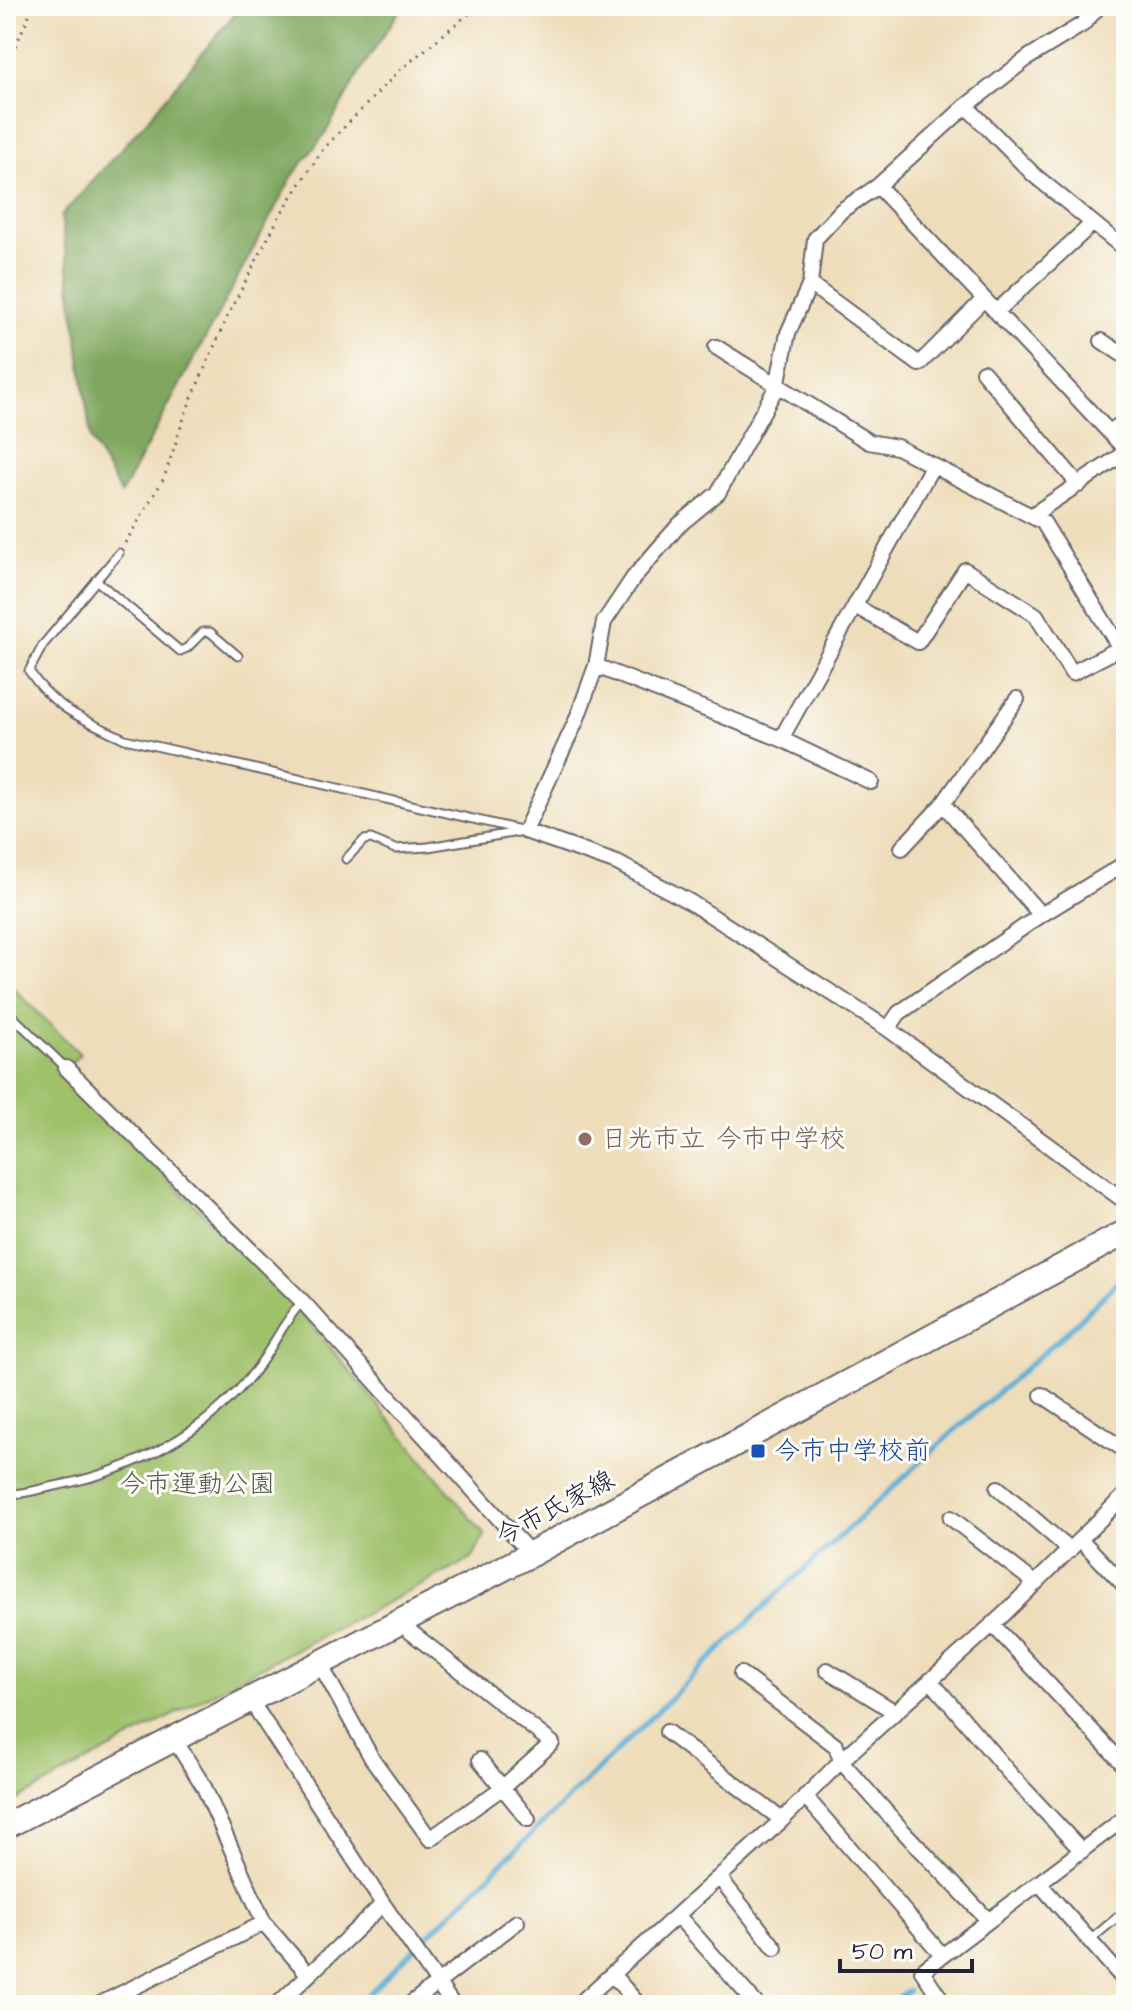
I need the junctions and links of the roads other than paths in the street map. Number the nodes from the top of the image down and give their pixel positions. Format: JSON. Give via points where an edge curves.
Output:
{"nodes":[{"id":1,"x":1099,"y":6,"type":"edge"},
{"id":2,"x":966,"y":106,"type":"junction"},
{"id":3,"x":878,"y":186,"type":"junction"},
{"id":4,"x":1093,"y":223,"type":"junction"},
{"id":5,"x":1126,"y":250,"type":"edge"},
{"id":6,"x":810,"y":284,"type":"junction"},
{"id":7,"x":984,"y":299,"type":"junction"},
{"id":8,"x":996,"y":312,"type":"junction"},
{"id":9,"x":1102,"y":341,"type":"dead end"},
{"id":10,"x":716,"y":347,"type":"dead end"},
{"id":11,"x":1126,"y":357,"type":"edge"},
{"id":12,"x":983,"y":372,"type":"dead end"},
{"id":13,"x":777,"y":386,"type":"junction"},
{"id":14,"x":1126,"y":421,"type":"edge"},
{"id":15,"x":1109,"y":432,"type":"junction"},
{"id":16,"x":1126,"y":451,"type":"edge"},
{"id":17,"x":933,"y":465,"type":"junction"},
{"id":18,"x":1079,"y":485,"type":"junction"},
{"id":19,"x":1031,"y":516,"type":"junction"},
{"id":20,"x":119,"y":553,"type":"road end"},
{"id":21,"x":96,"y":580,"type":"junction"},
{"id":22,"x":855,"y":606,"type":"junction"},
{"id":23,"x":1124,"y":650,"type":"edge"},
{"id":24,"x":238,"y":656,"type":"dead end"},
{"id":25,"x":596,"y":666,"type":"junction"},
{"id":26,"x":1017,"y":699,"type":"dead end"},
{"id":27,"x":781,"y":739,"type":"junction"},
{"id":28,"x":871,"y":782,"type":"dead end"},
{"id":29,"x":943,"y":804,"type":"junction"},
{"id":30,"x":525,"y":831,"type":"junction"},
{"id":31,"x":902,"y":848,"type":"dead end"},
{"id":32,"x":346,"y":859,"type":"dead end"},
{"id":33,"x":1126,"y":863,"type":"edge"},
{"id":34,"x":1041,"y":915,"type":"junction"},
{"id":35,"x":6,"y":1010,"type":"edge"},
{"id":36,"x":888,"y":1029,"type":"junction"},
{"id":37,"x":66,"y":1068,"type":"joint"},
{"id":38,"x":1126,"y":1202,"type":"edge"},
{"id":39,"x":1126,"y":1232,"type":"edge"},
{"id":40,"x":303,"y":1302,"type":"junction"},
{"id":41,"x":1042,"y":1395,"type":"dead end"},
{"id":42,"x":1126,"y":1451,"type":"edge"},
{"id":43,"x":998,"y":1488,"type":"dead end"},
{"id":44,"x":1126,"y":1494,"type":"edge"},
{"id":45,"x":8,"y":1496,"type":"edge"},
{"id":46,"x":951,"y":1518,"type":"dead end"},
{"id":47,"x":1076,"y":1545,"type":"junction"},
{"id":48,"x":531,"y":1554,"type":"junction"},
{"id":49,"x":1035,"y":1583,"type":"junction"},
{"id":50,"x":1126,"y":1587,"type":"edge"},
{"id":51,"x":398,"y":1622,"type":"junction"},
{"id":52,"x":992,"y":1624,"type":"junction"},
{"id":53,"x":319,"y":1662,"type":"junction"},
{"id":54,"x":827,"y":1670,"type":"dead end"},
{"id":55,"x":741,"y":1674,"type":"dead end"},
{"id":56,"x":930,"y":1680,"type":"junction"},
{"id":57,"x":249,"y":1698,"type":"junction"},
{"id":58,"x":895,"y":1712,"type":"junction"},
{"id":59,"x":667,"y":1732,"type":"dead end"},
{"id":60,"x":173,"y":1737,"type":"junction"},
{"id":61,"x":480,"y":1760,"type":"dead end"},
{"id":62,"x":841,"y":1761,"type":"junction"},
{"id":63,"x":1126,"y":1767,"type":"edge"},
{"id":64,"x":502,"y":1788,"type":"junction"},
{"id":65,"x":805,"y":1796,"type":"junction"},
{"id":66,"x":1126,"y":1817,"type":"edge"},
{"id":67,"x":528,"y":1819,"type":"dead end"},
{"id":68,"x":782,"y":1820,"type":"junction"},
{"id":69,"x":6,"y":1826,"type":"edge"},
{"id":70,"x":1082,"y":1851,"type":"junction"},
{"id":71,"x":719,"y":1877,"type":"junction"},
{"id":72,"x":1039,"y":1883,"type":"junction"},
{"id":73,"x":383,"y":1904,"type":"junction"},
{"id":74,"x":1126,"y":1910,"type":"edge"},
{"id":75,"x":677,"y":1915,"type":"junction"},
{"id":76,"x":988,"y":1920,"type":"junction"},
{"id":77,"x":517,"y":1922,"type":"dead end"},
{"id":78,"x":264,"y":1923,"type":"junction"},
{"id":79,"x":1090,"y":1940,"type":"junction"},
{"id":80,"x":775,"y":1948,"type":"dead end"},
{"id":81,"x":942,"y":1955,"type":"junction"},
{"id":82,"x":308,"y":1974,"type":"junction"},
{"id":83,"x":612,"y":1974,"type":"junction"},
{"id":84,"x":438,"y":1982,"type":"junction"},
{"id":85,"x":1126,"y":1982,"type":"edge"},
{"id":86,"x":98,"y":2005,"type":"edge"},
{"id":87,"x":277,"y":2005,"type":"edge"},
{"id":88,"x":409,"y":2005,"type":"edge"},
{"id":89,"x":453,"y":2005,"type":"edge"},
{"id":90,"x":578,"y":2005,"type":"edge"},
{"id":91,"x":639,"y":2005,"type":"edge"},
{"id":92,"x":757,"y":2005,"type":"edge"},
{"id":93,"x":945,"y":2005,"type":"edge"}],
"edges":[{"from":1,"to":2,"type":"street","via":[[1083,24]]},
{"from":2,"to":3,"type":"street"},
{"from":2,"to":4,"type":"street","via":[[1034,175]]},
{"from":3,"to":6,"type":"street","via":[[842,210],[815,239]]},
{"from":3,"to":7,"type":"street"},
{"from":4,"to":5,"type":"street"},
{"from":4,"to":8,"type":"street"},
{"from":6,"to":7,"type":"street","via":[[919,364]]},
{"from":6,"to":13,"type":"street","via":[[788,333]]},
{"from":7,"to":8,"type":"street"},
{"from":8,"to":15,"type":"street"},
{"from":9,"to":11,"type":"street"},
{"from":10,"to":13,"type":"street"},
{"from":12,"to":18,"type":"street"},
{"from":13,"to":17,"type":"street","via":[[869,442],[897,447]]},
{"from":13,"to":25,"type":"street","via":[[718,493],[679,525],[604,622]]},
{"from":14,"to":15,"type":"street"},
{"from":15,"to":16,"type":"street"},
{"from":16,"to":18,"type":"street"},
{"from":17,"to":19,"type":"street"},
{"from":17,"to":22,"type":"street"},
{"from":18,"to":19,"type":"street"},
{"from":19,"to":23,"type":"street","via":[[1043,522]]},
{"from":20,"to":21,"type":"lane"},
{"from":21,"to":24,"type":"lane","via":[[180,651],[210,632]]},
{"from":21,"to":30,"type":"lane","via":[[43,645],[29,671],[51,700],[70,714],[125,739]]},
{"from":22,"to":23,"type":"street","via":[[918,642],[965,570],[1036,615],[1072,673]]},
{"from":22,"to":27,"type":"street"},
{"from":25,"to":27,"type":"street"},
{"from":25,"to":30,"type":"street"},
{"from":26,"to":29,"type":"street"},
{"from":27,"to":28,"type":"street"},
{"from":29,"to":31,"type":"street"},
{"from":29,"to":34,"type":"street"},
{"from":30,"to":32,"type":"lane","via":[[406,849],[364,840]]},
{"from":30,"to":36,"type":"street","via":[[643,875]]},
{"from":33,"to":34,"type":"street"},
{"from":34,"to":36,"type":"street","via":[[899,1013]]},
{"from":35,"to":37,"type":"lane"},
{"from":36,"to":38,"type":"street"},
{"from":37,"to":40,"type":"street"},
{"from":39,"to":48,"type":"main road","name":"今市氏家線"},
{"from":40,"to":45,"type":"lane","via":[[286,1319],[258,1368],[175,1442],[94,1479]]},
{"from":40,"to":48,"type":"street"},
{"from":41,"to":42,"type":"street"},
{"from":43,"to":47,"type":"street"},
{"from":44,"to":47,"type":"street"},
{"from":46,"to":49,"type":"street"},
{"from":47,"to":49,"type":"street"},
{"from":47,"to":50,"type":"street"},
{"from":48,"to":51,"type":"main road","name":"今市氏家線"},
{"from":49,"to":52,"type":"street"},
{"from":51,"to":53,"type":"main road","name":"今市氏家線"},
{"from":51,"to":64,"type":"street","via":[[552,1743]]},
{"from":52,"to":56,"type":"street"},
{"from":52,"to":63,"type":"street"},
{"from":53,"to":57,"type":"main road","name":"今市氏家線"},
{"from":53,"to":64,"type":"street","via":[[371,1757],[430,1839]]},
{"from":54,"to":58,"type":"street"},
{"from":55,"to":62,"type":"street","via":[[836,1746]]},
{"from":56,"to":58,"type":"street"},
{"from":56,"to":70,"type":"street"},
{"from":57,"to":60,"type":"main road","name":"今市氏家線"},
{"from":57,"to":73,"type":"street"},
{"from":58,"to":62,"type":"street"},
{"from":59,"to":68,"type":"street"},
{"from":60,"to":69,"type":"main road","name":"今市氏家線"},
{"from":60,"to":78,"type":"street","via":[[204,1787]]},
{"from":61,"to":64,"type":"street"},
{"from":62,"to":65,"type":"street"},
{"from":62,"to":76,"type":"street"},
{"from":64,"to":67,"type":"street"},
{"from":65,"to":68,"type":"street"},
{"from":65,"to":81,"type":"street"},
{"from":66,"to":70,"type":"street"},
{"from":68,"to":71,"type":"street"},
{"from":70,"to":72,"type":"street"},
{"from":71,"to":75,"type":"street"},
{"from":71,"to":80,"type":"street"},
{"from":72,"to":76,"type":"street"},
{"from":72,"to":79,"type":"street"},
{"from":73,"to":82,"type":"street"},
{"from":73,"to":84,"type":"street"},
{"from":74,"to":79,"type":"lane"},
{"from":75,"to":83,"type":"street"},
{"from":75,"to":92,"type":"street"},
{"from":76,"to":81,"type":"street"},
{"from":77,"to":84,"type":"street"},
{"from":78,"to":82,"type":"street"},
{"from":78,"to":86,"type":"street"},
{"from":79,"to":85,"type":"street"},
{"from":81,"to":93,"type":"street","via":[[922,1971]]},
{"from":82,"to":87,"type":"street"},
{"from":83,"to":90,"type":"street"},
{"from":83,"to":91,"type":"street"},
{"from":84,"to":88,"type":"street"},
{"from":84,"to":89,"type":"street"}]}
